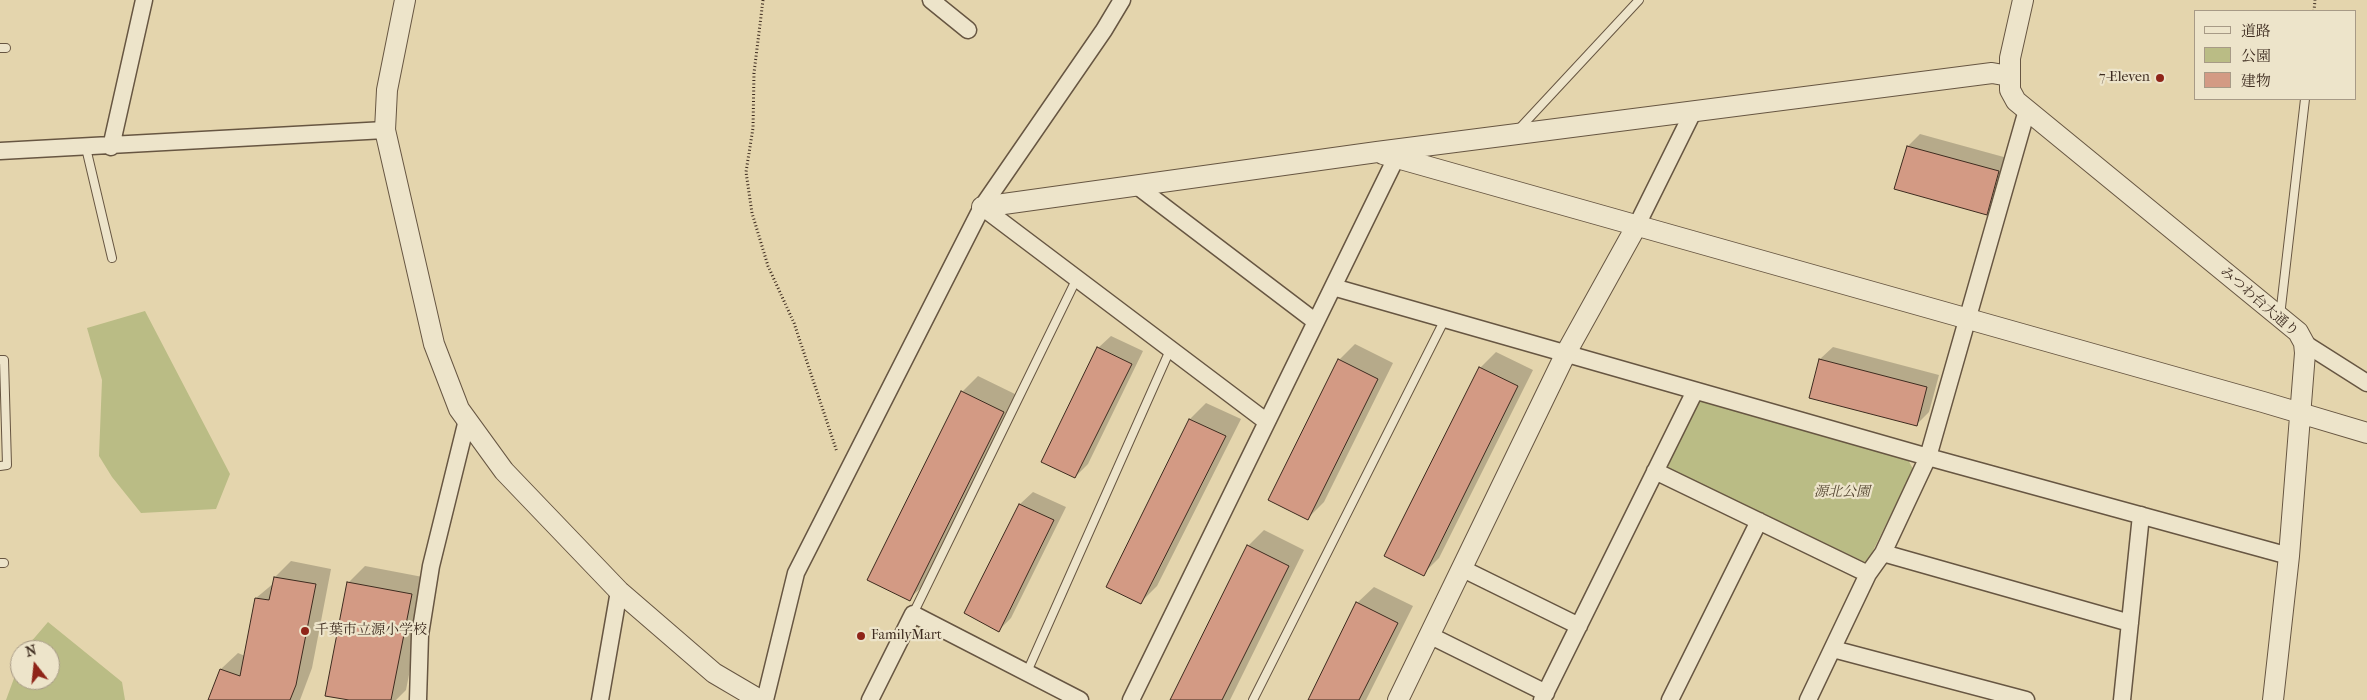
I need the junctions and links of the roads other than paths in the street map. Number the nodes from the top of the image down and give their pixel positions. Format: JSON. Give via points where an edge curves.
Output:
{"nodes":[{"id":1,"x":144,"y":0,"type":"edge"},
{"id":2,"x":405,"y":0,"type":"edge"},
{"id":3,"x":931,"y":0,"type":"edge"},
{"id":4,"x":1122,"y":0,"type":"edge"},
{"id":5,"x":1639,"y":0,"type":"edge"},
{"id":6,"x":2023,"y":0,"type":"edge"},
{"id":7,"x":968,"y":30,"type":"dead end"},
{"id":8,"x":2009,"y":76,"type":"junction"},
{"id":9,"x":2305,"y":100,"type":"edge"},
{"id":10,"x":2027,"y":110,"type":"junction"},
{"id":11,"x":1692,"y":112,"type":"junction"},
{"id":12,"x":385,"y":130,"type":"junction"},
{"id":13,"x":1514,"y":134,"type":"junction"},
{"id":14,"x":111,"y":147,"type":"junction"},
{"id":15,"x":86,"y":148,"type":"junction"},
{"id":16,"x":0,"y":151,"type":"edge"},
{"id":17,"x":1386,"y":155,"type":"junction"},
{"id":18,"x":1137,"y":186,"type":"junction"},
{"id":19,"x":982,"y":207,"type":"junction"},
{"id":20,"x":1637,"y":225,"type":"junction"},
{"id":21,"x":112,"y":258,"type":"dead end"},
{"id":22,"x":1077,"y":278,"type":"junction"},
{"id":23,"x":1333,"y":287,"type":"junction"},
{"id":24,"x":2280,"y":318,"type":"junction"},
{"id":25,"x":1445,"y":319,"type":"junction"},
{"id":26,"x":1967,"y":319,"type":"junction"},
{"id":27,"x":1316,"y":322,"type":"junction"},
{"id":28,"x":2304,"y":343,"type":"junction"},
{"id":29,"x":1170,"y":350,"type":"junction"},
{"id":30,"x":1566,"y":353,"type":"junction"},
{"id":31,"x":0,"y":360,"type":"edge"},
{"id":32,"x":2367,"y":383,"type":"edge"},
{"id":33,"x":1695,"y":392,"type":"junction"},
{"id":34,"x":2300,"y":412,"type":"junction"},
{"id":35,"x":467,"y":420,"type":"junction"},
{"id":36,"x":1267,"y":422,"type":"junction"},
{"id":37,"x":2367,"y":433,"type":"edge"},
{"id":38,"x":1928,"y":457,"type":"junction"},
{"id":39,"x":0,"y":466,"type":"edge"},
{"id":40,"x":1655,"y":471,"type":"junction"},
{"id":41,"x":2141,"y":515,"type":"junction"},
{"id":42,"x":1759,"y":522,"type":"junction"},
{"id":43,"x":1883,"y":553,"type":"junction"},
{"id":44,"x":2289,"y":556,"type":"junction"},
{"id":45,"x":1462,"y":568,"type":"junction"},
{"id":46,"x":1868,"y":574,"type":"junction"},
{"id":47,"x":619,"y":591,"type":"junction"},
{"id":48,"x":913,"y":614,"type":"junction"},
{"id":49,"x":2130,"y":622,"type":"junction"},
{"id":50,"x":1579,"y":626,"type":"junction"},
{"id":51,"x":1429,"y":636,"type":"junction"},
{"id":52,"x":1833,"y":649,"type":"junction"},
{"id":53,"x":1027,"y":672,"type":"junction"},
{"id":54,"x":1544,"y":696,"type":"edge"},
{"id":55,"x":418,"y":700,"type":"edge"},
{"id":56,"x":600,"y":700,"type":"edge"},
{"id":57,"x":760,"y":700,"type":"edge"},
{"id":58,"x":765,"y":700,"type":"edge"},
{"id":59,"x":870,"y":700,"type":"edge"},
{"id":60,"x":1080,"y":700,"type":"edge"},
{"id":61,"x":1131,"y":700,"type":"edge"},
{"id":62,"x":1253,"y":700,"type":"edge"},
{"id":63,"x":1398,"y":700,"type":"edge"},
{"id":64,"x":1670,"y":700,"type":"edge"},
{"id":65,"x":1808,"y":700,"type":"edge"},
{"id":66,"x":2026,"y":700,"type":"edge"},
{"id":67,"x":2122,"y":700,"type":"edge"},
{"id":68,"x":2273,"y":700,"type":"edge"}],
"edges":[{"from":1,"to":14,"type":"street"},
{"from":2,"to":12,"type":"street","via":[[387,90]]},
{"from":3,"to":7,"type":"street"},
{"from":4,"to":19,"type":"street"},
{"from":5,"to":13,"type":"lane"},
{"from":6,"to":8,"type":"street","name":"みつわ台大通り"},
{"from":8,"to":10,"type":"street","name":"みつわ台大通り","via":[[2010,90],[2016,101]]},
{"from":8,"to":11,"type":"street","via":[[1992,73]]},
{"from":9,"to":24,"type":"lane"},
{"from":10,"to":24,"type":"street","name":"みつわ台大通り"},
{"from":10,"to":26,"type":"street"},
{"from":11,"to":13,"type":"street"},
{"from":11,"to":20,"type":"street"},
{"from":12,"to":14,"type":"street"},
{"from":12,"to":35,"type":"street","via":[[434,344],[459,409]]},
{"from":13,"to":17,"type":"street"},
{"from":14,"to":15,"type":"street"},
{"from":15,"to":16,"type":"street"},
{"from":15,"to":21,"type":"lane"},
{"from":17,"to":18,"type":"street"},
{"from":17,"to":20,"type":"street"},
{"from":17,"to":23,"type":"street"},
{"from":18,"to":19,"type":"street"},
{"from":18,"to":27,"type":"street"},
{"from":19,"to":22,"type":"street"},
{"from":19,"to":58,"type":"street","via":[[796,573]]},
{"from":20,"to":26,"type":"street"},
{"from":20,"to":30,"type":"street"},
{"from":22,"to":29,"type":"street"},
{"from":22,"to":48,"type":"lane"},
{"from":23,"to":25,"type":"street"},
{"from":23,"to":27,"type":"street"},
{"from":24,"to":28,"type":"street","name":"みつわ台大通り","via":[[2298,332]]},
{"from":25,"to":30,"type":"street"},
{"from":25,"to":62,"type":"lane"},
{"from":26,"to":34,"type":"street"},
{"from":26,"to":38,"type":"street"},
{"from":27,"to":36,"type":"street"},
{"from":28,"to":32,"type":"street"},
{"from":28,"to":34,"type":"street","name":"みつわ台大通り"},
{"from":29,"to":36,"type":"street"},
{"from":29,"to":53,"type":"lane"},
{"from":30,"to":33,"type":"street"},
{"from":30,"to":45,"type":"street"},
{"from":31,"to":39,"type":"lane","via":[[4,360],[8,465]]},
{"from":33,"to":38,"type":"street"},
{"from":33,"to":40,"type":"street"},
{"from":34,"to":37,"type":"street"},
{"from":34,"to":44,"type":"street","name":"みつわ台大通り"},
{"from":35,"to":47,"type":"street","via":[[504,471]]},
{"from":35,"to":55,"type":"street","via":[[431,566],[420,635]]},
{"from":36,"to":61,"type":"street"},
{"from":38,"to":41,"type":"street"},
{"from":38,"to":43,"type":"street"},
{"from":40,"to":42,"type":"street"},
{"from":40,"to":50,"type":"street"},
{"from":41,"to":44,"type":"street"},
{"from":41,"to":49,"type":"street"},
{"from":42,"to":46,"type":"street"},
{"from":42,"to":64,"type":"street"},
{"from":43,"to":46,"type":"street"},
{"from":43,"to":49,"type":"street"},
{"from":44,"to":68,"type":"street","name":"みつわ台大通り"},
{"from":45,"to":50,"type":"street"},
{"from":45,"to":51,"type":"street"},
{"from":46,"to":52,"type":"street"},
{"from":47,"to":56,"type":"street"},
{"from":47,"to":57,"type":"street","via":[[714,673]]},
{"from":48,"to":53,"type":"street"},
{"from":48,"to":59,"type":"street"},
{"from":49,"to":67,"type":"street"},
{"from":50,"to":54,"type":"street"},
{"from":51,"to":54,"type":"street"},
{"from":51,"to":63,"type":"street"},
{"from":52,"to":65,"type":"street"},
{"from":52,"to":66,"type":"street"},
{"from":53,"to":60,"type":"street"}]}
